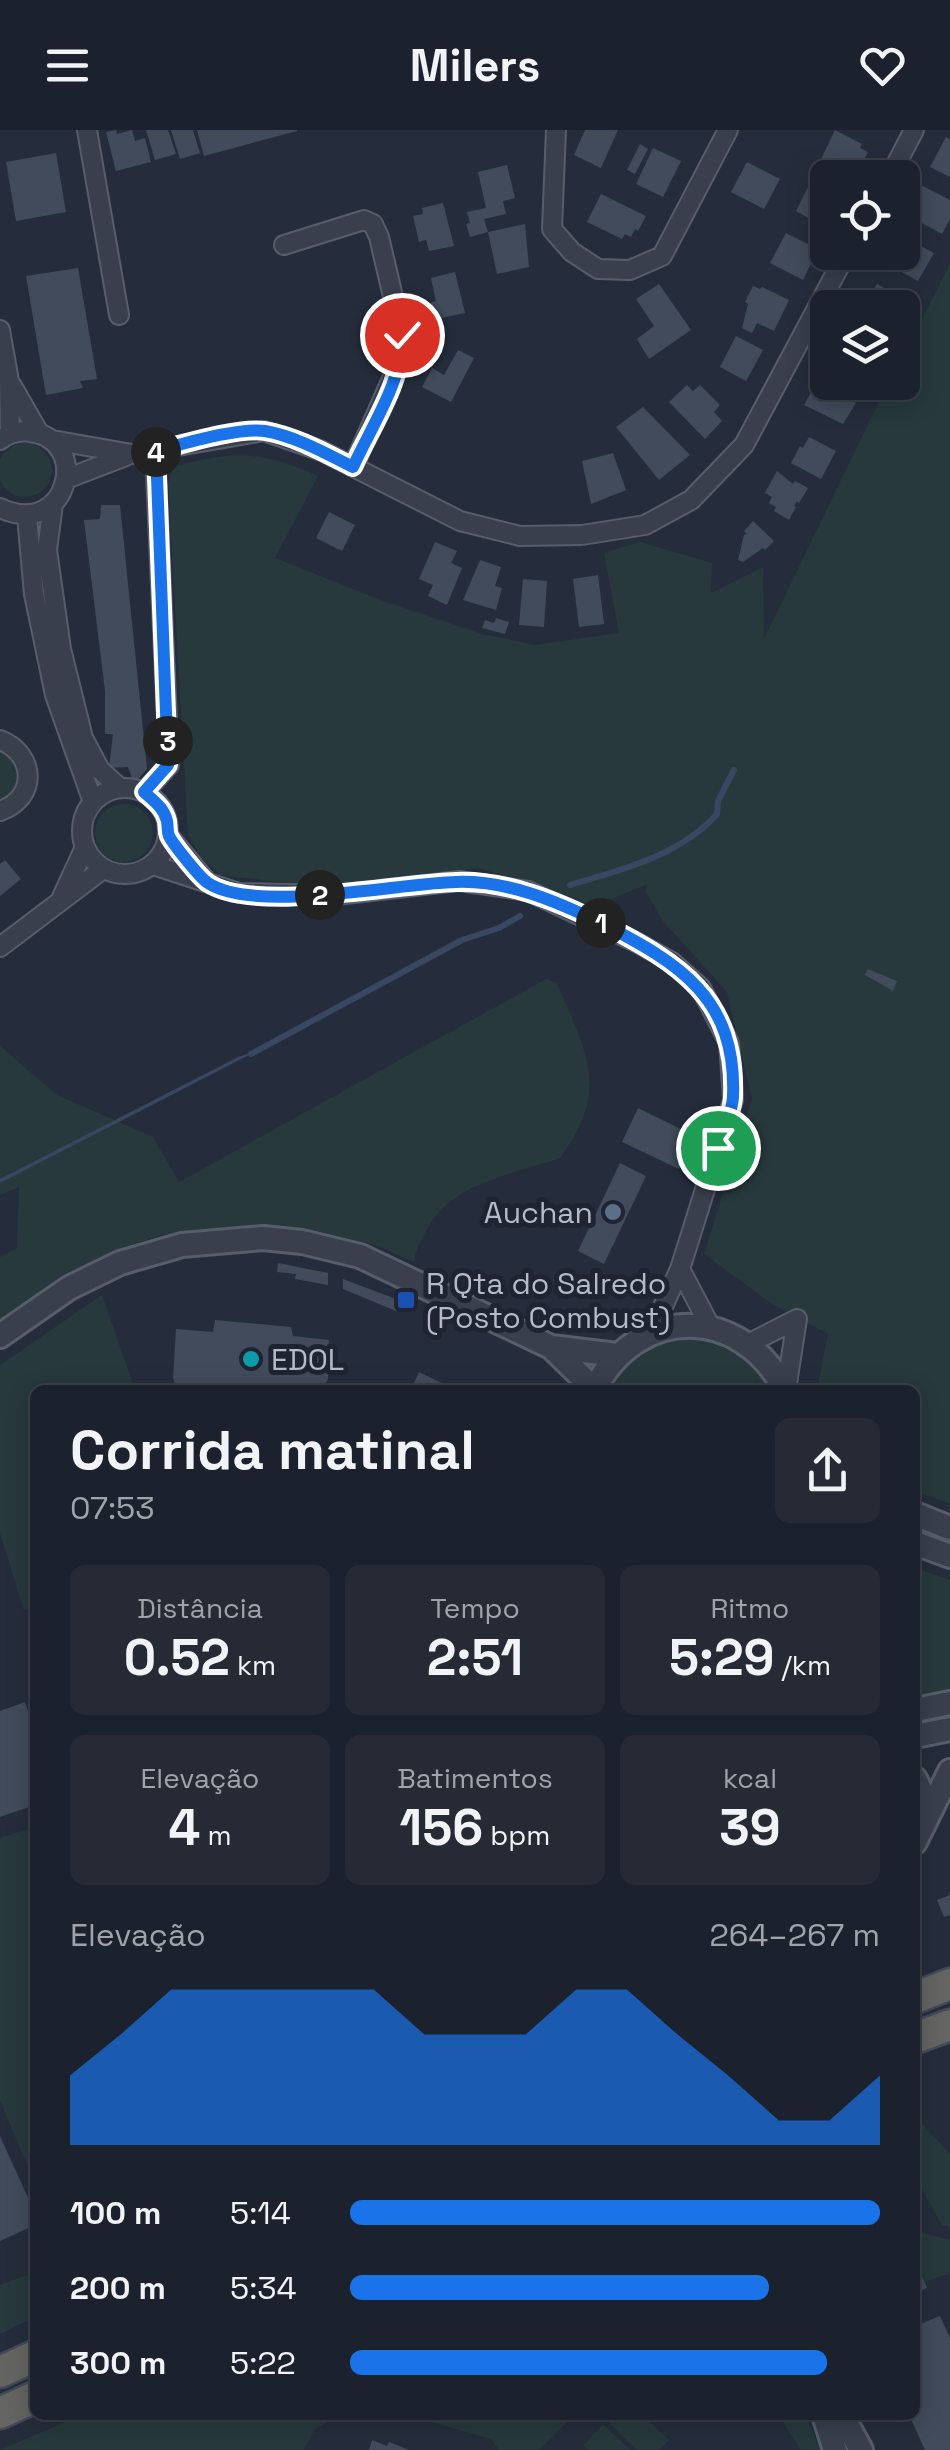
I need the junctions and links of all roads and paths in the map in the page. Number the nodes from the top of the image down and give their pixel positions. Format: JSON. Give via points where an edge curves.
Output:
{"nodes":[{"id":1,"x":87,"y":130,"type":"edge"},
{"id":2,"x":556,"y":130,"type":"edge"},
{"id":3,"x":728,"y":130,"type":"edge"},
{"id":4,"x":914,"y":130,"type":"edge"},
{"id":5,"x":898,"y":160,"type":"edge"},
{"id":6,"x":284,"y":245,"type":"dead end"},
{"id":7,"x":837,"y":270,"type":"edge"},
{"id":8,"x":119,"y":316,"type":"dead end"},
{"id":9,"x":0,"y":330,"type":"edge"},
{"id":10,"x":9,"y":381,"type":"junction"},
{"id":11,"x":5,"y":436,"type":"edge"},
{"id":12,"x":45,"y":437,"type":"junction"},
{"id":13,"x":156,"y":451,"type":"junction"},
{"id":14,"x":132,"y":454,"type":"junction"},
{"id":15,"x":353,"y":467,"type":"junction"},
{"id":16,"x":66,"y":479,"type":"junction"},
{"id":17,"x":53,"y":504,"type":"junction"},
{"id":18,"x":0,"y":508,"type":"edge"},
{"id":19,"x":28,"y":516,"type":"junction"},
{"id":20,"x":0,"y":740,"type":"edge"},
{"id":21,"x":120,"y":788,"type":"junction"},
{"id":22,"x":144,"y":792,"type":"junction"},
{"id":23,"x":93,"y":802,"type":"junction"},
{"id":24,"x":0,"y":811,"type":"edge"},
{"id":25,"x":168,"y":835,"type":"junction"},
{"id":26,"x":85,"y":846,"type":"junction"},
{"id":27,"x":153,"y":865,"type":"junction"},
{"id":28,"x":103,"y":869,"type":"junction"},
{"id":29,"x":207,"y":883,"type":"junction"},
{"id":30,"x":62,"y":898,"type":"junction"},
{"id":31,"x":0,"y":947,"type":"edge"},
{"id":32,"x":680,"y":1269,"type":"junction"},
{"id":33,"x":711,"y":1328,"type":"junction"},
{"id":34,"x":651,"y":1333,"type":"junction"},
{"id":35,"x":0,"y":1336,"type":"edge"},
{"id":36,"x":748,"y":1344,"type":"junction"},
{"id":37,"x":551,"y":1348,"type":"junction"},
{"id":38,"x":617,"y":1355,"type":"junction"},
{"id":39,"x":590,"y":1385,"type":"edge"},
{"id":40,"x":597,"y":1385,"type":"edge"},
{"id":41,"x":782,"y":1385,"type":"edge"},
{"id":42,"x":786,"y":1385,"type":"edge"},
{"id":43,"x":920,"y":1516,"type":"edge"},
{"id":44,"x":950,"y":1528,"type":"edge"},
{"id":45,"x":920,"y":1545,"type":"edge"},
{"id":46,"x":950,"y":1556,"type":"edge"},
{"id":47,"x":946,"y":1706,"type":"edge"},
{"id":48,"x":920,"y":1709,"type":"edge"},
{"id":49,"x":950,"y":1729,"type":"edge"},
{"id":50,"x":920,"y":1735,"type":"edge"},
{"id":51,"x":950,"y":1771,"type":"edge"},
{"id":52,"x":943,"y":1799,"type":"edge"},
{"id":53,"x":920,"y":1832,"type":"edge"},
{"id":54,"x":950,"y":1984,"type":"edge"},
{"id":55,"x":920,"y":1996,"type":"edge"},
{"id":56,"x":950,"y":2025,"type":"edge"},
{"id":57,"x":920,"y":2036,"type":"edge"},
{"id":58,"x":30,"y":2358,"type":"edge"},
{"id":59,"x":0,"y":2372,"type":"edge"},
{"id":60,"x":30,"y":2399,"type":"edge"},
{"id":61,"x":0,"y":2412,"type":"edge"},
{"id":62,"x":826,"y":2420,"type":"edge"},
{"id":63,"x":845,"y":2420,"type":"edge"},
{"id":64,"x":836,"y":2450,"type":"edge"},
{"id":65,"x":861,"y":2450,"type":"edge"}],
"edges":[{"from":1,"to":8,"type":"street"},
{"from":2,"to":3,"type":"street","via":[[552,229],[598,269],[630,270],[662,256]]},
{"from":4,"to":5,"type":"street"},
{"from":6,"to":15,"type":"street","via":[[364,220],[379,237],[403,354]]},
{"from":7,"to":15,"type":"street","via":[[744,445],[691,500],[645,525],[520,536],[460,521]]},
{"from":9,"to":10,"type":"street"},
{"from":10,"to":11,"type":"street"},
{"from":10,"to":12,"type":"street"},
{"from":11,"to":12,"type":"street"},
{"from":12,"to":14,"type":"street"},
{"from":12,"to":16,"type":"street","via":[[61,451]]},
{"from":13,"to":14,"type":"street"},
{"from":13,"to":15,"type":"street","via":[[264,431]]},
{"from":13,"to":22,"type":"street","via":[[168,765]]},
{"from":14,"to":16,"type":"street"},
{"from":16,"to":17,"type":"street"},
{"from":17,"to":19,"type":"street"},
{"from":17,"to":21,"type":"street","via":[[48,550],[62,649],[83,738],[100,770]]},
{"from":18,"to":19,"type":"street"},
{"from":19,"to":23,"type":"street","via":[[34,594],[54,695]]},
{"from":20,"to":24,"type":"street","via":[[23,756],[28,781],[15,804]]},
{"from":21,"to":22,"type":"street"},
{"from":21,"to":23,"type":"street"},
{"from":22,"to":25,"type":"street","via":[[160,806]]},
{"from":23,"to":26,"type":"street","via":[[83,821]]},
{"from":25,"to":27,"type":"street"},
{"from":25,"to":29,"type":"street"},
{"from":26,"to":28,"type":"street"},
{"from":26,"to":30,"type":"street"},
{"from":27,"to":28,"type":"street","via":[[133,874]]},
{"from":27,"to":29,"type":"street"},
{"from":28,"to":30,"type":"street"},
{"from":29,"to":32,"type":"street","via":[[276,895],[459,881],[528,891],[672,962],[701,988],[729,1043],[733,1100]]},
{"from":30,"to":31,"type":"street"},
{"from":32,"to":33,"type":"street"},
{"from":32,"to":34,"type":"street"},
{"from":33,"to":34,"type":"street"},
{"from":33,"to":36,"type":"street"},
{"from":34,"to":38,"type":"street"},
{"from":35,"to":37,"type":"street","via":[[68,1288],[120,1263],[182,1245],[263,1238],[360,1256]]},
{"from":36,"to":41,"type":"street"},
{"from":36,"to":42,"type":"street","via":[[797,1319]]},
{"from":37,"to":38,"type":"street"},
{"from":37,"to":39,"type":"street"},
{"from":38,"to":40,"type":"street"},
{"from":43,"to":44,"type":"street"},
{"from":45,"to":46,"type":"street"},
{"from":47,"to":48,"type":"street"},
{"from":49,"to":50,"type":"street"},
{"from":51,"to":52,"type":"street"},
{"from":52,"to":53,"type":"street"},
{"from":54,"to":55,"type":"highway"},
{"from":56,"to":57,"type":"highway"},
{"from":58,"to":59,"type":"highway"},
{"from":60,"to":61,"type":"highway"},
{"from":62,"to":64,"type":"street"},
{"from":63,"to":65,"type":"street"}]}
